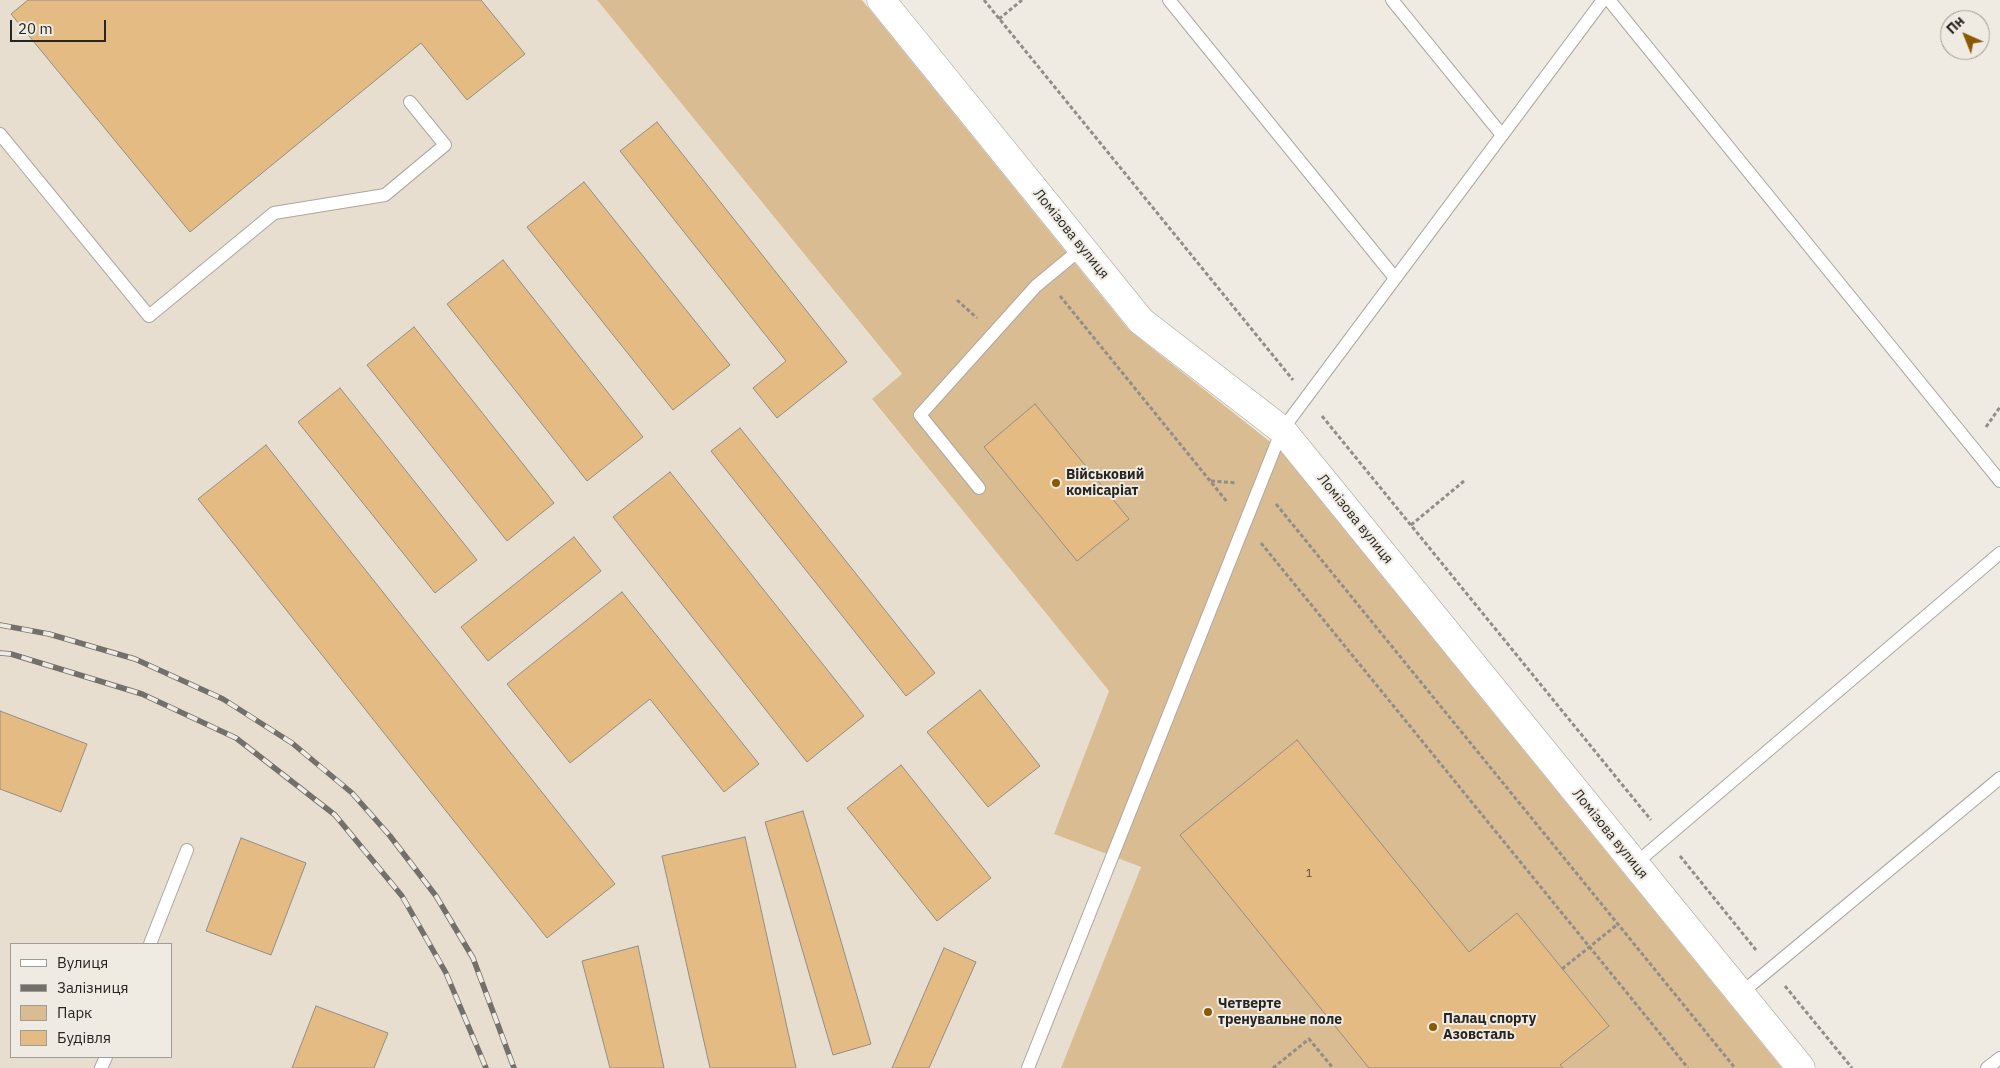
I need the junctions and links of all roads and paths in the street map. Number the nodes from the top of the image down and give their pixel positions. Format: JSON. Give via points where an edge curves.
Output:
{"nodes":[{"id":1,"x":984,"y":0,"type":"edge"},
{"id":2,"x":1022,"y":0,"type":"edge"},
{"id":3,"x":1169,"y":0,"type":"edge"},
{"id":4,"x":1392,"y":0,"type":"edge"},
{"id":5,"x":1603,"y":0,"type":"edge"},
{"id":6,"x":1608,"y":0,"type":"edge"},
{"id":7,"x":885,"y":3,"type":"edge"},
{"id":8,"x":999,"y":19,"type":"junction"},
{"id":9,"x":410,"y":102,"type":"dead end"},
{"id":10,"x":0,"y":134,"type":"edge"},
{"id":11,"x":1502,"y":136,"type":"junction"},
{"id":12,"x":1082,"y":248,"type":"junction"},
{"id":13,"x":1045,"y":278,"type":"junction"},
{"id":14,"x":1395,"y":278,"type":"junction"},
{"id":15,"x":1307,"y":397,"type":"junction"},
{"id":16,"x":1282,"y":430,"type":"junction"},
{"id":17,"x":1464,"y":481,"type":"dead end"},
{"id":18,"x":2000,"y":481,"type":"edge"},
{"id":19,"x":1260,"y":485,"type":"junction"},
{"id":20,"x":979,"y":488,"type":"dead end"},
{"id":21,"x":1245,"y":523,"type":"junction"},
{"id":22,"x":1410,"y":525,"type":"junction"},
{"id":23,"x":2000,"y":553,"type":"edge"},
{"id":24,"x":2000,"y":778,"type":"edge"},
{"id":25,"x":1665,"y":838,"type":"junction"},
{"id":26,"x":187,"y":850,"type":"dead end"},
{"id":27,"x":1635,"y":864,"type":"junction"},
{"id":28,"x":1618,"y":924,"type":"junction"},
{"id":29,"x":150,"y":943,"type":"edge"},
{"id":30,"x":1589,"y":948,"type":"junction"},
{"id":31,"x":1562,"y":969,"type":"dead end"},
{"id":32,"x":1771,"y":969,"type":"junction"},
{"id":33,"x":1740,"y":994,"type":"junction"},
{"id":34,"x":2000,"y":1058,"type":"edge"},
{"id":35,"x":1028,"y":1068,"type":"edge"},
{"id":36,"x":1273,"y":1068,"type":"edge"},
{"id":37,"x":1333,"y":1068,"type":"edge"},
{"id":38,"x":1688,"y":1068,"type":"edge"},
{"id":39,"x":1735,"y":1068,"type":"edge"},
{"id":40,"x":1801,"y":1068,"type":"edge"},
{"id":41,"x":1852,"y":1068,"type":"edge"},
{"id":42,"x":1987,"y":1068,"type":"edge"}],
"edges":[{"from":1,"to":8,"type":"path"},
{"from":2,"to":8,"type":"path"},
{"from":3,"to":14,"type":"lane"},
{"from":4,"to":11,"type":"lane"},
{"from":5,"to":11,"type":"lane"},
{"from":6,"to":18,"type":"lane"},
{"from":7,"to":12,"type":"street","name":"Ломізова вулиця"},
{"from":8,"to":15,"type":"path"},
{"from":9,"to":10,"type":"lane","via":[[445,145],[385,195],[274,213],[149,316]]},
{"from":11,"to":14,"type":"lane"},
{"from":12,"to":13,"type":"lane"},
{"from":12,"to":16,"type":"street","name":"Ломізова вулиця","via":[[1141,320]]},
{"from":13,"to":20,"type":"lane","via":[[920,415]]},
{"from":13,"to":21,"type":"path"},
{"from":14,"to":15,"type":"lane"},
{"from":15,"to":16,"type":"lane"},
{"from":15,"to":22,"type":"path"},
{"from":16,"to":19,"type":"lane"},
{"from":16,"to":27,"type":"street","name":"Ломізова вулиця"},
{"from":17,"to":22,"type":"path"},
{"from":19,"to":21,"type":"lane"},
{"from":19,"to":28,"type":"path"},
{"from":21,"to":30,"type":"path"},
{"from":21,"to":35,"type":"lane"},
{"from":22,"to":25,"type":"path"},
{"from":23,"to":25,"type":"lane"},
{"from":24,"to":32,"type":"lane"},
{"from":25,"to":27,"type":"lane"},
{"from":25,"to":32,"type":"path"},
{"from":26,"to":29,"type":"lane"},
{"from":27,"to":33,"type":"street","name":"Ломізова вулиця"},
{"from":28,"to":30,"type":"path"},
{"from":28,"to":39,"type":"path"},
{"from":30,"to":31,"type":"path"},
{"from":30,"to":38,"type":"path"},
{"from":32,"to":33,"type":"lane"},
{"from":32,"to":41,"type":"path"},
{"from":33,"to":40,"type":"street","name":"Ломізова вулиця"},
{"from":34,"to":42,"type":"lane"},
{"from":36,"to":37,"type":"path","via":[[1309,1039]]}]}
